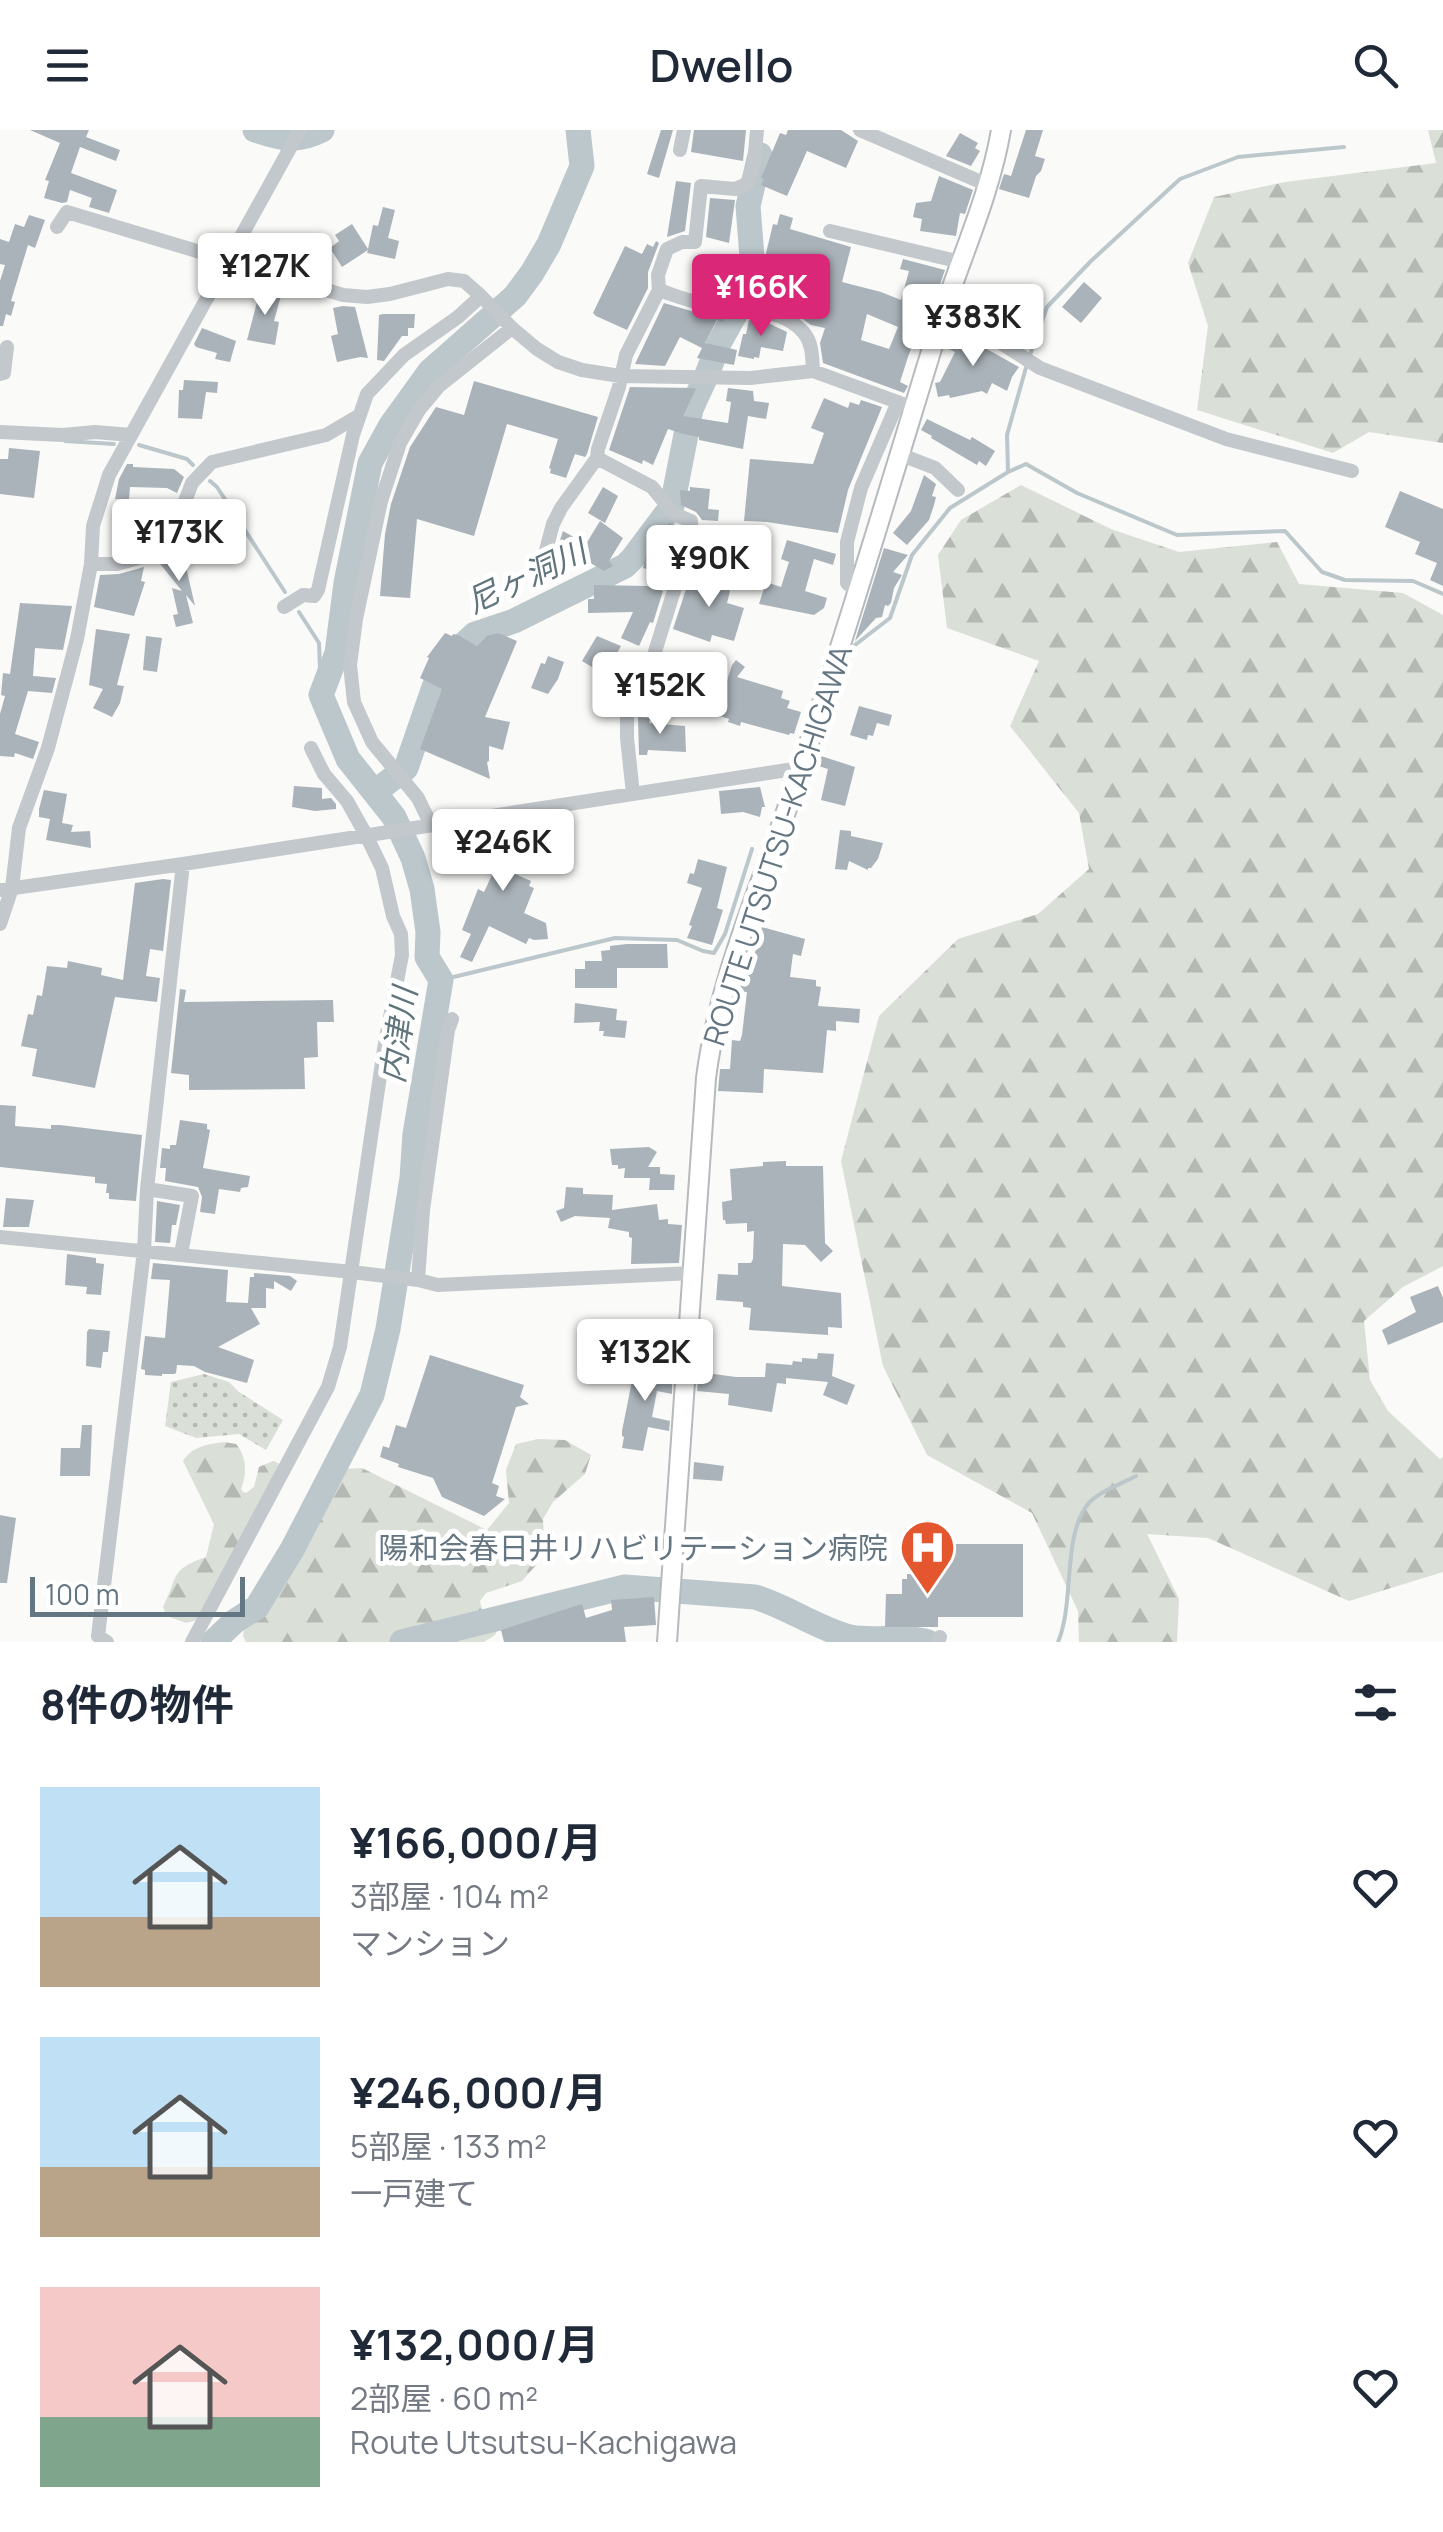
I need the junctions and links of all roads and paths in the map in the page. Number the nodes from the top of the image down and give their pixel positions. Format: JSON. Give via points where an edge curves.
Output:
{"nodes":[{"id":1,"x":300,"y":130,"type":"edge"},
{"id":2,"x":684,"y":130,"type":"edge"},
{"id":3,"x":757,"y":130,"type":"edge"},
{"id":4,"x":860,"y":130,"type":"edge"},
{"id":5,"x":1000,"y":130,"type":"edge"},
{"id":6,"x":680,"y":150,"type":"dead end"},
{"id":7,"x":988,"y":186,"type":"junction"},
{"id":8,"x":57,"y":226,"type":"dead end"},
{"id":9,"x":830,"y":231,"type":"dead end"},
{"id":10,"x":228,"y":262,"type":"junction"},
{"id":11,"x":960,"y":262,"type":"junction"},
{"id":12,"x":659,"y":290,"type":"junction"},
{"id":13,"x":481,"y":296,"type":"junction"},
{"id":14,"x":943,"y":312,"type":"junction"},
{"id":15,"x":512,"y":328,"type":"junction"},
{"id":16,"x":6,"y":347,"type":"dead end"},
{"id":17,"x":813,"y":372,"type":"junction"},
{"id":18,"x":0,"y":374,"type":"edge"},
{"id":19,"x":620,"y":376,"type":"junction"},
{"id":20,"x":906,"y":405,"type":"junction"},
{"id":21,"x":360,"y":415,"type":"junction"},
{"id":22,"x":0,"y":432,"type":"edge"},
{"id":23,"x":131,"y":435,"type":"junction"},
{"id":24,"x":899,"y":454,"type":"junction"},
{"id":25,"x":597,"y":458,"type":"junction"},
{"id":26,"x":1352,"y":471,"type":"dead end"},
{"id":27,"x":958,"y":490,"type":"dead end"},
{"id":28,"x":546,"y":554,"type":"dead end"},
{"id":29,"x":90,"y":564,"type":"junction"},
{"id":30,"x":857,"y":592,"type":"junction"},
{"id":31,"x":284,"y":607,"type":"dead end"},
{"id":32,"x":311,"y":748,"type":"dead end"},
{"id":33,"x":800,"y":768,"type":"junction"},
{"id":34,"x":633,"y":794,"type":"junction"},
{"id":35,"x":431,"y":824,"type":"junction"},
{"id":36,"x":366,"y":835,"type":"junction"},
{"id":37,"x":183,"y":864,"type":"junction"},
{"id":38,"x":6,"y":889,"type":"edge"},
{"id":39,"x":0,"y":924,"type":"edge"},
{"id":40,"x":452,"y":1020,"type":"dead end"},
{"id":41,"x":147,"y":1188,"type":"junction"},
{"id":42,"x":0,"y":1237,"type":"edge"},
{"id":43,"x":144,"y":1250,"type":"junction"},
{"id":44,"x":180,"y":1254,"type":"junction"},
{"id":45,"x":352,"y":1272,"type":"junction"},
{"id":46,"x":693,"y":1273,"type":"junction"},
{"id":47,"x":418,"y":1280,"type":"junction"},
{"id":48,"x":100,"y":1640,"type":"edge"},
{"id":49,"x":192,"y":1642,"type":"edge"},
{"id":50,"x":667,"y":1642,"type":"edge"}],
"edges":[{"from":1,"to":10,"type":"street"},
{"from":2,"to":6,"type":"street"},
{"from":3,"to":12,"type":"street","via":[[747,184],[702,186],[695,242],[668,249]]},
{"from":4,"to":7,"type":"street"},
{"from":5,"to":7,"type":"main road","name":"ROUTE UTSUTSU-KACHIGAWA"},
{"from":7,"to":11,"type":"main road","name":"ROUTE UTSUTSU-KACHIGAWA"},
{"from":8,"to":10,"type":"street","via":[[67,212]]},
{"from":9,"to":11,"type":"street"},
{"from":10,"to":13,"type":"street","via":[[342,295],[390,294],[448,279],[464,281]]},
{"from":10,"to":23,"type":"street"},
{"from":11,"to":14,"type":"main road","name":"ROUTE UTSUTSU-KACHIGAWA"},
{"from":12,"to":17,"type":"street","via":[[778,316],[806,334]]},
{"from":12,"to":19,"type":"street"},
{"from":13,"to":15,"type":"street"},
{"from":13,"to":21,"type":"street","via":[[404,356],[367,394]]},
{"from":14,"to":20,"type":"main road","name":"ROUTE UTSUTSU-KACHIGAWA"},
{"from":14,"to":26,"type":"street","via":[[1040,368],[1226,439]]},
{"from":15,"to":19,"type":"street","via":[[558,362]]},
{"from":15,"to":35,"type":"street","via":[[439,386],[400,442],[356,620],[354,702],[372,742]]},
{"from":16,"to":18,"type":"street"},
{"from":17,"to":19,"type":"street"},
{"from":17,"to":20,"type":"street"},
{"from":19,"to":25,"type":"street"},
{"from":20,"to":24,"type":"main road","name":"ROUTE UTSUTSU-KACHIGAWA"},
{"from":20,"to":30,"type":"street","via":[[860,488],[847,542],[847,583]]},
{"from":21,"to":29,"type":"street","via":[[326,435],[212,462],[192,483],[164,542],[145,556]]},
{"from":21,"to":31,"type":"street","via":[[318,590]]},
{"from":22,"to":23,"type":"street"},
{"from":23,"to":29,"type":"street","via":[[93,526]]},
{"from":24,"to":27,"type":"street","via":[[935,468]]},
{"from":24,"to":30,"type":"main road","name":"ROUTE UTSUTSU-KACHIGAWA"},
{"from":25,"to":28,"type":"street","via":[[561,508]]},
{"from":25,"to":34,"type":"street","via":[[652,487],[674,514],[691,521],[653,658],[627,699]]},
{"from":29,"to":38,"type":"street","via":[[77,639]]},
{"from":30,"to":33,"type":"main road","name":"ROUTE UTSUTSU-KACHIGAWA"},
{"from":32,"to":36,"type":"street"},
{"from":33,"to":34,"type":"street"},
{"from":33,"to":46,"type":"main road","name":"ROUTE UTSUTSU-KACHIGAWA","via":[[713,1034]]},
{"from":34,"to":35,"type":"street"},
{"from":35,"to":36,"type":"street"},
{"from":36,"to":37,"type":"street"},
{"from":36,"to":45,"type":"street","via":[[402,934],[402,955]]},
{"from":37,"to":38,"type":"street"},
{"from":37,"to":41,"type":"street"},
{"from":38,"to":39,"type":"street"},
{"from":40,"to":47,"type":"street"},
{"from":41,"to":43,"type":"street"},
{"from":41,"to":44,"type":"street","via":[[192,1196]]},
{"from":42,"to":43,"type":"street"},
{"from":43,"to":44,"type":"street"},
{"from":43,"to":48,"type":"street"},
{"from":44,"to":45,"type":"street"},
{"from":45,"to":47,"type":"street"},
{"from":45,"to":49,"type":"street","via":[[328,1387]]},
{"from":46,"to":47,"type":"street"},
{"from":46,"to":50,"type":"main road","name":"ROUTE UTSUTSU-KACHIGAWA"}]}
